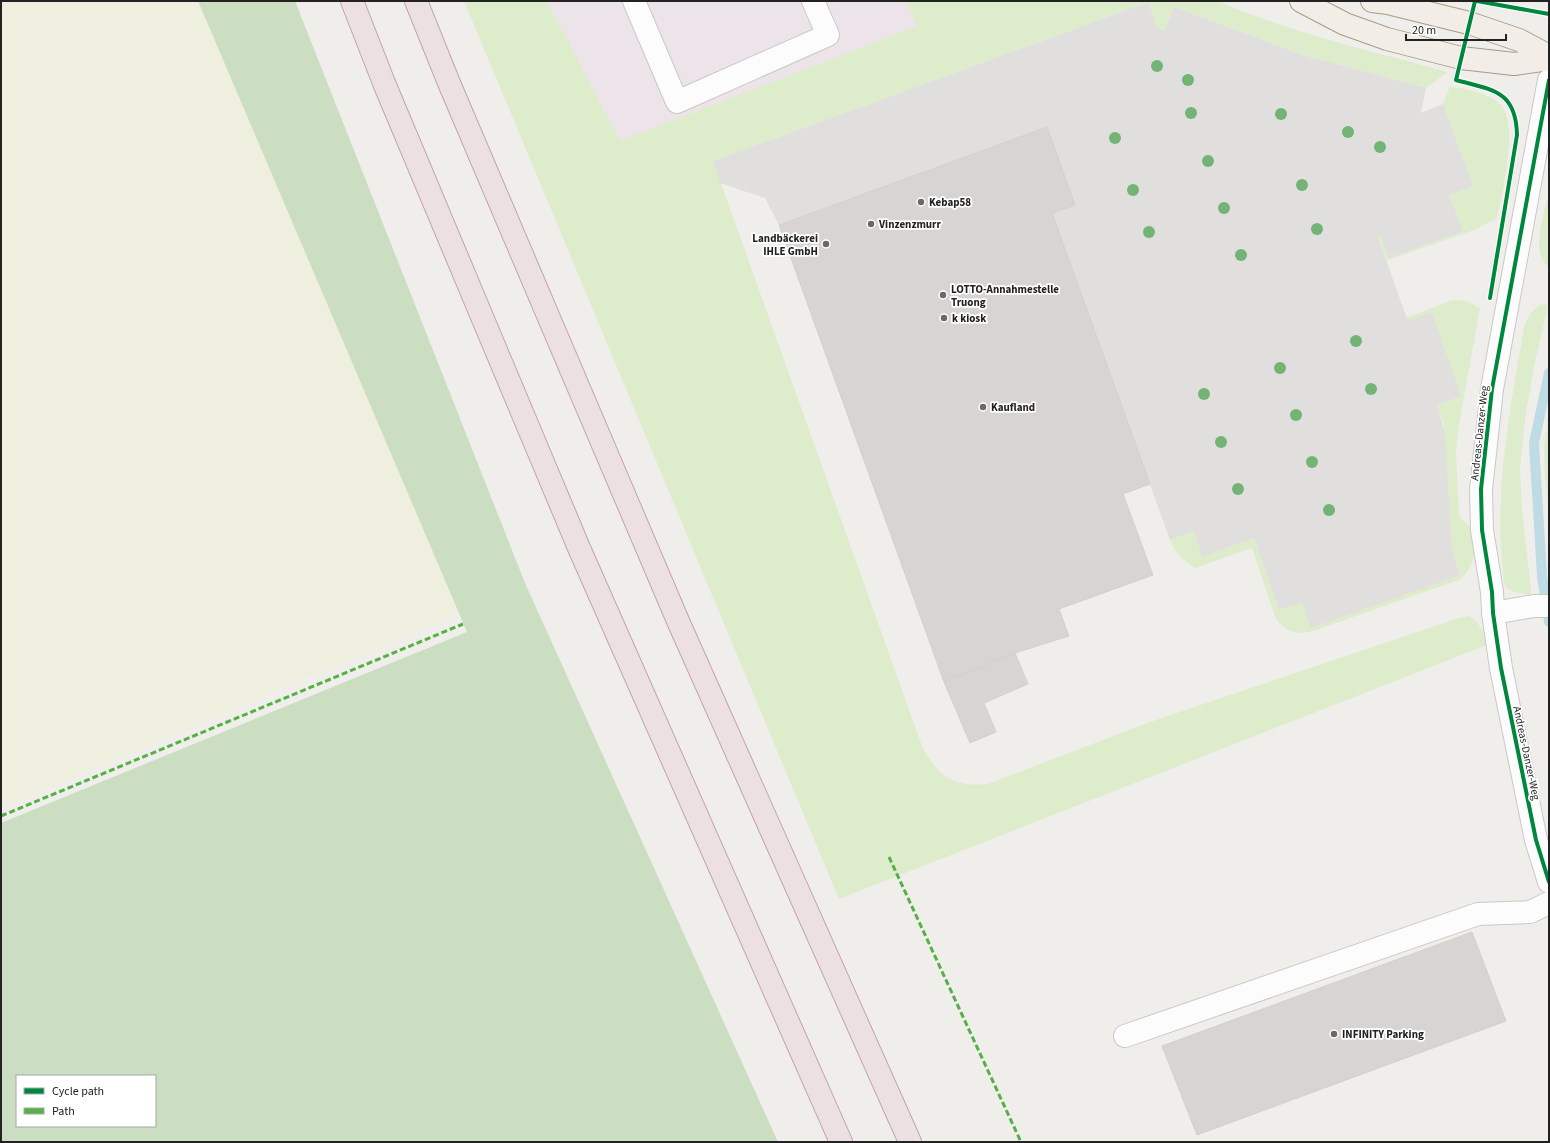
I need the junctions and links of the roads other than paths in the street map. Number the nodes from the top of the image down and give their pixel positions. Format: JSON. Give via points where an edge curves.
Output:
{"nodes":[{"id":1,"x":352,"y":1,"type":"edge"},
{"id":2,"x":416,"y":1,"type":"edge"},
{"id":3,"x":634,"y":1,"type":"edge"},
{"id":4,"x":813,"y":1,"type":"edge"},
{"id":5,"x":1301,"y":1,"type":"edge"},
{"id":6,"x":1372,"y":1,"type":"edge"},
{"id":7,"x":1549,"y":58,"type":"edge"},
{"id":8,"x":1549,"y":80,"type":"edge"},
{"id":9,"x":1542,"y":606,"type":"edge"},
{"id":10,"x":1493,"y":613,"type":"junction"},
{"id":11,"x":1549,"y":882,"type":"edge"},
{"id":12,"x":1549,"y":903,"type":"edge"},
{"id":13,"x":1125,"y":1036,"type":"dead end"},
{"id":14,"x":841,"y":1142,"type":"edge"},
{"id":15,"x":910,"y":1142,"type":"edge"}],
"edges":[{"from":1,"to":14,"type":"highway","via":[[579,548]]},
{"from":2,"to":15,"type":"highway","via":[[678,621]]},
{"from":3,"to":4,"type":"street","via":[[677,102],[828,35]]},
{"from":5,"to":7,"type":"main road","via":[[1345,24],[1386,39],[1460,58],[1514,64]]},
{"from":6,"to":7,"type":"main road","via":[[1469,23],[1519,40]]},
{"from":8,"to":10,"type":"street","name":"Andreas-Danzer-Weg","via":[[1492,389],[1481,488],[1482,530]]},
{"from":9,"to":10,"type":"street"},
{"from":10,"to":11,"type":"street","name":"Andreas-Danzer-Weg","via":[[1501,668],[1536,840]]},
{"from":12,"to":13,"type":"street","via":[[1530,912],[1478,914]]}]}
